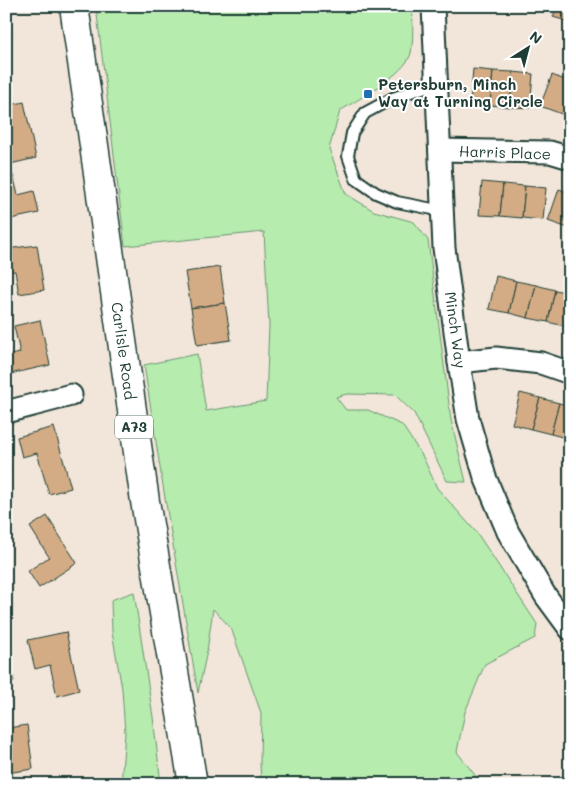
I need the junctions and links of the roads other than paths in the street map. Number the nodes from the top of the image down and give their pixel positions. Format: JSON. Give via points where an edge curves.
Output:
{"nodes":[{"id":1,"x":74,"y":6,"type":"edge"},
{"id":2,"x":434,"y":6,"type":"edge"},
{"id":3,"x":437,"y":83,"type":"junction"},
{"id":4,"x":440,"y":150,"type":"junction"},
{"id":5,"x":570,"y":158,"type":"edge"},
{"id":6,"x":443,"y":211,"type":"junction"},
{"id":7,"x":459,"y":362,"type":"junction"},
{"id":8,"x":570,"y":373,"type":"edge"},
{"id":9,"x":72,"y":395,"type":"dead end"},
{"id":10,"x":6,"y":412,"type":"edge"},
{"id":11,"x":570,"y":629,"type":"edge"},
{"id":12,"x":193,"y":784,"type":"edge"}],
"edges":[{"from":1,"to":12,"type":"main road","name":"Carlisle Road","number":"A73","via":[[144,501]]},
{"from":2,"to":3,"type":"street","name":"Minch Way"},
{"from":3,"to":4,"type":"street","name":"Minch Way"},
{"from":3,"to":6,"type":"lane","via":[[393,98],[365,113],[352,133],[348,156],[356,179],[376,194],[397,202]]},
{"from":4,"to":5,"type":"street","name":"Harris Place","via":[[550,152]]},
{"from":4,"to":6,"type":"street","name":"Minch Way"},
{"from":6,"to":7,"type":"street","name":"Minch Way","via":[[444,248]]},
{"from":7,"to":8,"type":"street","via":[[496,358],[541,363]]},
{"from":7,"to":11,"type":"street","name":"Minch Way","via":[[468,419],[484,477],[508,532],[545,595]]},
{"from":9,"to":10,"type":"street"}]}
